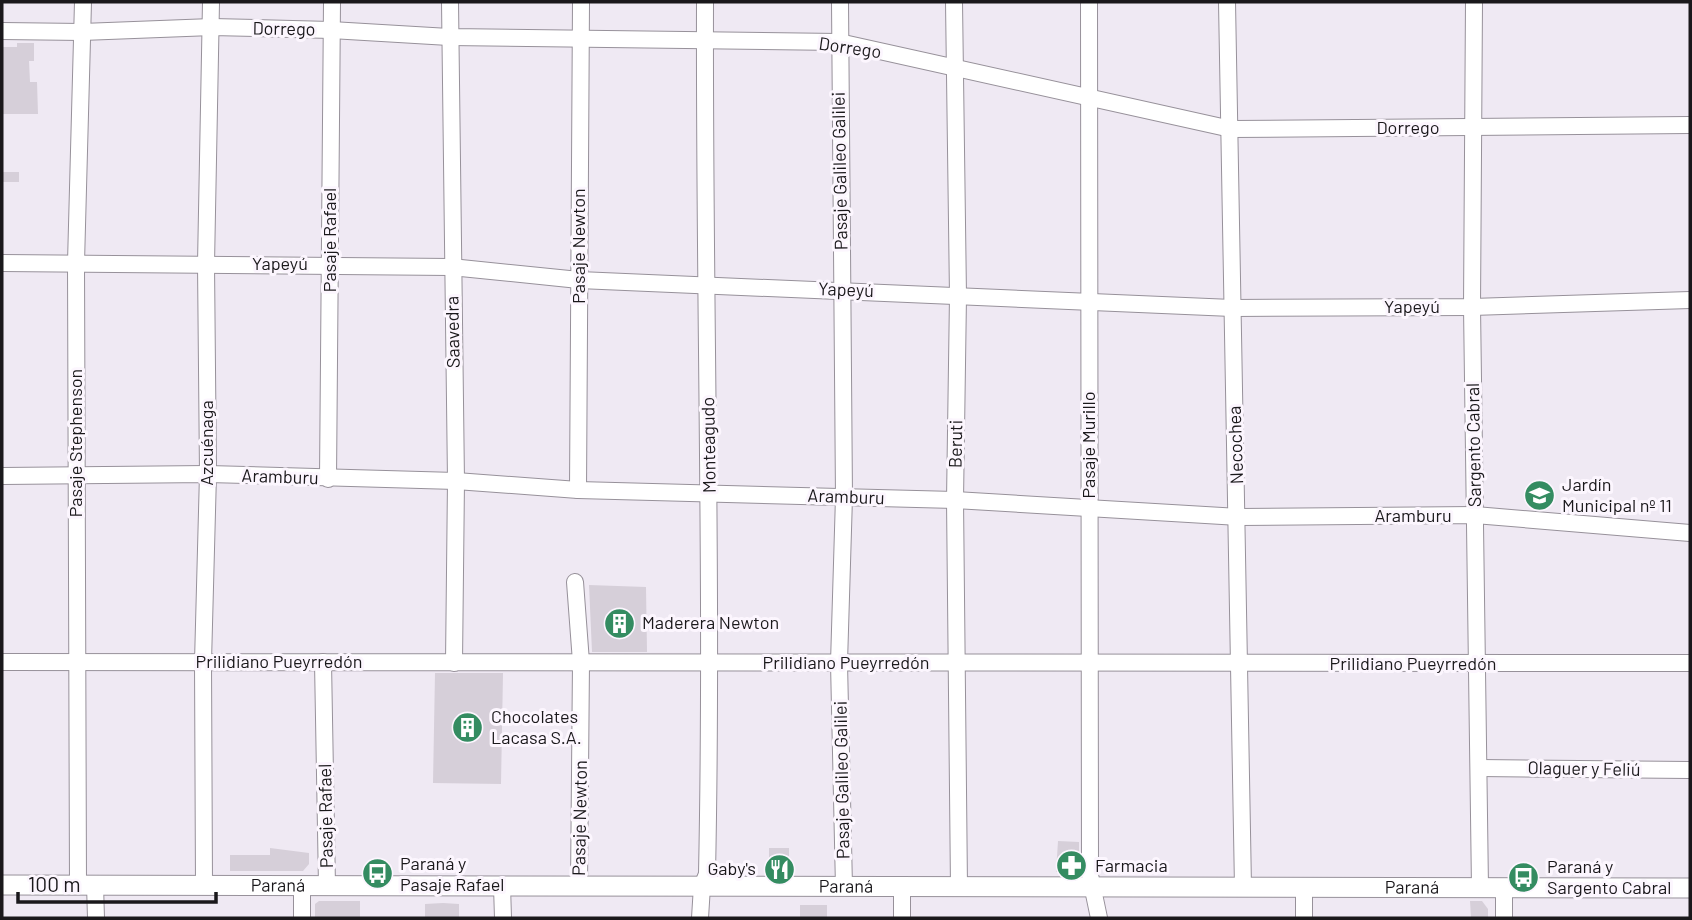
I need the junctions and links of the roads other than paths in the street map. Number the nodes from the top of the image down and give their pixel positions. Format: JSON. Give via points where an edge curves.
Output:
{"nodes":[{"id":1,"x":83,"y":2,"type":"edge"},
{"id":2,"x":211,"y":2,"type":"edge"},
{"id":3,"x":332,"y":2,"type":"edge"},
{"id":4,"x":450,"y":2,"type":"edge"},
{"id":5,"x":581,"y":2,"type":"edge"},
{"id":6,"x":705,"y":2,"type":"edge"},
{"id":7,"x":840,"y":2,"type":"edge"},
{"id":8,"x":954,"y":2,"type":"edge"},
{"id":9,"x":1089,"y":2,"type":"edge"},
{"id":10,"x":1227,"y":2,"type":"edge"},
{"id":11,"x":1474,"y":2,"type":"edge"},
{"id":12,"x":212,"y":27,"type":"junction"},
{"id":13,"x":331,"y":30,"type":"junction"},
{"id":14,"x":2,"y":31,"type":"edge"},
{"id":15,"x":82,"y":32,"type":"junction"},
{"id":16,"x":449,"y":37,"type":"junction"},
{"id":17,"x":581,"y":39,"type":"junction"},
{"id":18,"x":705,"y":41,"type":"junction"},
{"id":19,"x":839,"y":43,"type":"junction"},
{"id":20,"x":954,"y":69,"type":"junction"},
{"id":21,"x":1090,"y":97,"type":"junction"},
{"id":22,"x":1690,"y":125,"type":"edge"},
{"id":23,"x":1475,"y":128,"type":"junction"},
{"id":24,"x":1231,"y":129,"type":"junction"},
{"id":25,"x":2,"y":263,"type":"edge"},
{"id":26,"x":76,"y":263,"type":"junction"},
{"id":27,"x":206,"y":264,"type":"junction"},
{"id":28,"x":329,"y":265,"type":"junction"},
{"id":29,"x":451,"y":267,"type":"junction"},
{"id":30,"x":579,"y":280,"type":"junction"},
{"id":31,"x":705,"y":285,"type":"junction"},
{"id":32,"x":842,"y":290,"type":"junction"},
{"id":33,"x":958,"y":296,"type":"junction"},
{"id":34,"x":1690,"y":300,"type":"edge"},
{"id":35,"x":1089,"y":302,"type":"junction"},
{"id":36,"x":1472,"y":307,"type":"junction"},
{"id":37,"x":1232,"y":308,"type":"junction"},
{"id":38,"x":208,"y":474,"type":"junction"},
{"id":39,"x":2,"y":476,"type":"edge"},
{"id":40,"x":75,"y":476,"type":"junction"},
{"id":41,"x":328,"y":479,"type":"junction"},
{"id":42,"x":456,"y":481,"type":"junction"},
{"id":43,"x":578,"y":490,"type":"junction"},
{"id":44,"x":710,"y":493,"type":"junction"},
{"id":45,"x":844,"y":497,"type":"junction"},
{"id":46,"x":956,"y":500,"type":"junction"},
{"id":47,"x":1089,"y":510,"type":"junction"},
{"id":48,"x":1475,"y":515,"type":"junction"},
{"id":49,"x":1239,"y":517,"type":"junction"},
{"id":50,"x":1690,"y":533,"type":"edge"},
{"id":51,"x":575,"y":582,"type":"dead end"},
{"id":52,"x":2,"y":662,"type":"edge"},
{"id":53,"x":79,"y":662,"type":"junction"},
{"id":54,"x":203,"y":662,"type":"junction"},
{"id":55,"x":323,"y":662,"type":"junction"},
{"id":56,"x":581,"y":662,"type":"junction"},
{"id":57,"x":454,"y":663,"type":"junction"},
{"id":58,"x":712,"y":663,"type":"junction"},
{"id":59,"x":839,"y":663,"type":"junction"},
{"id":60,"x":956,"y":663,"type":"junction"},
{"id":61,"x":1088,"y":663,"type":"junction"},
{"id":62,"x":1690,"y":663,"type":"edge"},
{"id":63,"x":1241,"y":664,"type":"junction"},
{"id":64,"x":1477,"y":664,"type":"junction"},
{"id":65,"x":1479,"y":768,"type":"junction"},
{"id":66,"x":1690,"y":770,"type":"edge"},
{"id":67,"x":2,"y":885,"type":"edge"},
{"id":68,"x":87,"y":885,"type":"junction"},
{"id":69,"x":204,"y":885,"type":"junction"},
{"id":70,"x":302,"y":885,"type":"junction"},
{"id":71,"x":327,"y":886,"type":"junction"},
{"id":72,"x":502,"y":886,"type":"junction"},
{"id":73,"x":579,"y":886,"type":"junction"},
{"id":74,"x":702,"y":886,"type":"junction"},
{"id":75,"x":844,"y":887,"type":"junction"},
{"id":76,"x":902,"y":887,"type":"junction"},
{"id":77,"x":959,"y":887,"type":"junction"},
{"id":78,"x":1243,"y":887,"type":"junction"},
{"id":79,"x":1093,"y":888,"type":"junction"},
{"id":80,"x":1304,"y":888,"type":"junction"},
{"id":81,"x":1480,"y":888,"type":"junction"},
{"id":82,"x":1504,"y":888,"type":"junction"},
{"id":83,"x":1690,"y":888,"type":"edge"},
{"id":84,"x":96,"y":918,"type":"edge"},
{"id":85,"x":302,"y":918,"type":"edge"},
{"id":86,"x":502,"y":918,"type":"edge"},
{"id":87,"x":699,"y":918,"type":"edge"},
{"id":88,"x":902,"y":918,"type":"edge"},
{"id":89,"x":1099,"y":918,"type":"edge"},
{"id":90,"x":1304,"y":918,"type":"edge"},
{"id":91,"x":1504,"y":918,"type":"edge"}],
"edges":[{"from":1,"to":15,"type":"street","name":"Pasaje Stephenson"},
{"from":2,"to":12,"type":"street","name":"Azcuénaga"},
{"from":3,"to":13,"type":"street","name":"Pasaje Rafael"},
{"from":4,"to":16,"type":"street","name":"Saavedra"},
{"from":5,"to":17,"type":"street","name":"Pasaje Newton"},
{"from":6,"to":18,"type":"street","name":"Monteagudo"},
{"from":7,"to":19,"type":"street","name":"Pasaje Galileo Galilei"},
{"from":8,"to":20,"type":"street","name":"Beruti"},
{"from":9,"to":21,"type":"street","name":"Pasaje Murillo"},
{"from":10,"to":24,"type":"street","name":"Necochea"},
{"from":11,"to":23,"type":"street","name":"Sargento Cabral"},
{"from":12,"to":13,"type":"street","name":"Dorrego"},
{"from":12,"to":15,"type":"street","name":"Dorrego"},
{"from":12,"to":27,"type":"street","name":"Azcuénaga"},
{"from":13,"to":16,"type":"street","name":"Dorrego"},
{"from":13,"to":28,"type":"street","name":"Pasaje Rafael"},
{"from":14,"to":15,"type":"street","name":"Dorrego"},
{"from":15,"to":26,"type":"street","name":"Pasaje Stephenson"},
{"from":16,"to":17,"type":"street","name":"Dorrego"},
{"from":16,"to":29,"type":"street","name":"Saavedra"},
{"from":17,"to":18,"type":"street","name":"Dorrego"},
{"from":17,"to":30,"type":"street","name":"Pasaje Newton"},
{"from":18,"to":19,"type":"street","name":"Dorrego"},
{"from":18,"to":31,"type":"street","name":"Monteagudo"},
{"from":19,"to":20,"type":"street","name":"Dorrego"},
{"from":19,"to":32,"type":"street","name":"Pasaje Galileo Galilei"},
{"from":20,"to":21,"type":"street","name":"Dorrego"},
{"from":20,"to":33,"type":"street","name":"Beruti"},
{"from":21,"to":24,"type":"street","name":"Dorrego"},
{"from":21,"to":35,"type":"street","name":"Pasaje Murillo"},
{"from":22,"to":23,"type":"street","name":"Dorrego"},
{"from":23,"to":24,"type":"street","name":"Dorrego"},
{"from":23,"to":36,"type":"street","name":"Sargento Cabral"},
{"from":24,"to":37,"type":"street","name":"Necochea"},
{"from":25,"to":26,"type":"street","name":"Yapeyú"},
{"from":26,"to":27,"type":"street","name":"Yapeyú"},
{"from":26,"to":40,"type":"street","name":"Pasaje Stephenson"},
{"from":27,"to":28,"type":"street","name":"Yapeyú"},
{"from":27,"to":38,"type":"street","name":"Azcuénaga"},
{"from":28,"to":29,"type":"street","name":"Yapeyú"},
{"from":28,"to":41,"type":"street","name":"Pasaje Rafael"},
{"from":29,"to":30,"type":"street","name":"Yapeyú"},
{"from":29,"to":42,"type":"street","name":"Saavedra"},
{"from":30,"to":31,"type":"street","name":"Yapeyú"},
{"from":30,"to":43,"type":"street","name":"Pasaje Newton"},
{"from":31,"to":32,"type":"street","name":"Yapeyú"},
{"from":31,"to":44,"type":"street","name":"Monteagudo"},
{"from":32,"to":33,"type":"street","name":"Yapeyú"},
{"from":32,"to":45,"type":"street","name":"Pasaje Galileo Galilei"},
{"from":33,"to":35,"type":"street","name":"Yapeyú"},
{"from":33,"to":46,"type":"street","name":"Beruti"},
{"from":34,"to":36,"type":"street","name":"Yapeyú"},
{"from":35,"to":37,"type":"street","name":"Yapeyú"},
{"from":35,"to":47,"type":"street","name":"Pasaje Murillo"},
{"from":36,"to":37,"type":"street","name":"Yapeyú"},
{"from":36,"to":48,"type":"street","name":"Sargento Cabral"},
{"from":37,"to":49,"type":"street","name":"Necochea"},
{"from":38,"to":40,"type":"street","name":"Aramburu"},
{"from":38,"to":41,"type":"street","name":"Aramburu"},
{"from":38,"to":54,"type":"street","name":"Azcuénaga"},
{"from":39,"to":40,"type":"street","name":"Aramburu"},
{"from":40,"to":53,"type":"street","name":"Pasaje Stephenson"},
{"from":41,"to":42,"type":"street","name":"Aramburu"},
{"from":42,"to":43,"type":"street","name":"Aramburu"},
{"from":42,"to":57,"type":"street","name":"Saavedra"},
{"from":43,"to":44,"type":"street","name":"Aramburu"},
{"from":44,"to":45,"type":"street","name":"Aramburu"},
{"from":44,"to":58,"type":"street","name":"Monteagudo"},
{"from":45,"to":46,"type":"street","name":"Aramburu"},
{"from":45,"to":59,"type":"street","name":"Pasaje Galileo Galilei"},
{"from":46,"to":47,"type":"street","name":"Aramburu"},
{"from":46,"to":60,"type":"street","name":"Beruti"},
{"from":47,"to":49,"type":"street","name":"Aramburu"},
{"from":47,"to":61,"type":"street","name":"Pasaje Murillo"},
{"from":48,"to":49,"type":"street","name":"Aramburu"},
{"from":48,"to":50,"type":"street","name":"Aramburu"},
{"from":48,"to":64,"type":"street","name":"Sargento Cabral"},
{"from":49,"to":63,"type":"street","name":"Necochea"},
{"from":51,"to":56,"type":"street","name":"Pasaje Newton"},
{"from":52,"to":53,"type":"street","name":"Prilidiano Pueyrredón"},
{"from":53,"to":54,"type":"street","name":"Prilidiano Pueyrredón"},
{"from":53,"to":68,"type":"street","name":"Pasaje Stephenson"},
{"from":54,"to":55,"type":"street","name":"Prilidiano Pueyrredón"},
{"from":54,"to":69,"type":"street","name":"Azcuénaga"},
{"from":55,"to":57,"type":"street","name":"Prilidiano Pueyrredón"},
{"from":55,"to":71,"type":"street","name":"Pasaje Rafael"},
{"from":56,"to":57,"type":"street","name":"Prilidiano Pueyrredón"},
{"from":56,"to":58,"type":"street","name":"Prilidiano Pueyrredón"},
{"from":56,"to":73,"type":"street","name":"Pasaje Newton"},
{"from":58,"to":59,"type":"street","name":"Prilidiano Pueyrredón"},
{"from":58,"to":74,"type":"street","name":"Monteagudo","via":[[707,874]]},
{"from":59,"to":60,"type":"street","name":"Prilidiano Pueyrredón"},
{"from":59,"to":75,"type":"street","name":"Pasaje Galileo Galilei"},
{"from":60,"to":61,"type":"street","name":"Prilidiano Pueyrredón"},
{"from":60,"to":77,"type":"street","name":"Beruti"},
{"from":61,"to":63,"type":"street","name":"Prilidiano Pueyrredón"},
{"from":61,"to":79,"type":"street","name":"Pasaje Murillo"},
{"from":62,"to":64,"type":"street","name":"Prilidiano Pueyrredón"},
{"from":63,"to":64,"type":"street","name":"Prilidiano Pueyrredón"},
{"from":63,"to":78,"type":"street","name":"Necochea"},
{"from":64,"to":65,"type":"street","name":"Sargento Cabral"},
{"from":65,"to":66,"type":"street","name":"Olaguer y Feliú"},
{"from":65,"to":81,"type":"street","name":"Sargento Cabral"},
{"from":67,"to":68,"type":"street","name":"Paraná"},
{"from":68,"to":69,"type":"street","name":"Paraná"},
{"from":68,"to":84,"type":"street","name":"Pasaje Stephenson"},
{"from":69,"to":70,"type":"street","name":"Paraná"},
{"from":70,"to":71,"type":"street","name":"Paraná"},
{"from":70,"to":85,"type":"street"},
{"from":71,"to":72,"type":"street","name":"Paraná"},
{"from":72,"to":73,"type":"street","name":"Paraná"},
{"from":72,"to":86,"type":"street"},
{"from":73,"to":74,"type":"street","name":"Paraná"},
{"from":74,"to":75,"type":"street","name":"Paraná"},
{"from":74,"to":87,"type":"street","name":"Monteagudo"},
{"from":75,"to":76,"type":"street","name":"Paraná"},
{"from":76,"to":77,"type":"street","name":"Paraná"},
{"from":76,"to":88,"type":"street"},
{"from":77,"to":79,"type":"street","name":"Paraná"},
{"from":78,"to":79,"type":"street","name":"Paraná"},
{"from":78,"to":80,"type":"street","name":"Paraná"},
{"from":79,"to":89,"type":"street","name":"Pasaje Murillo"},
{"from":80,"to":81,"type":"street","name":"Paraná"},
{"from":80,"to":90,"type":"street"},
{"from":81,"to":82,"type":"street","name":"Paraná"},
{"from":82,"to":83,"type":"street","name":"Paraná"},
{"from":82,"to":91,"type":"street"}]}
